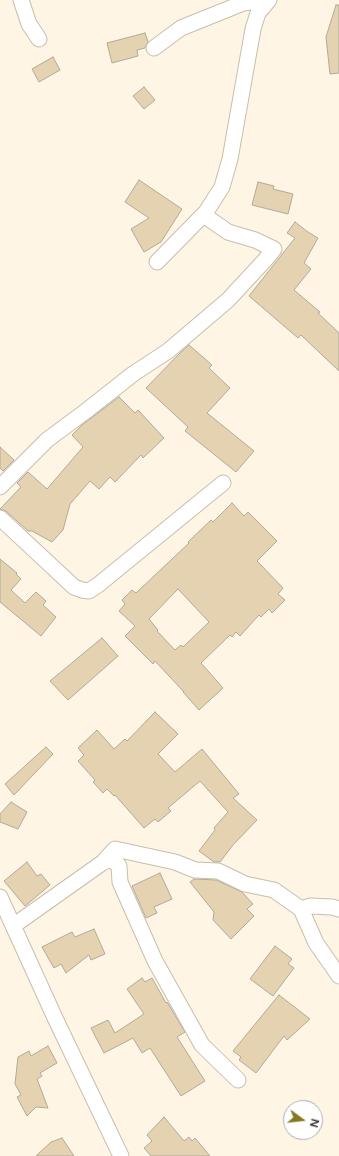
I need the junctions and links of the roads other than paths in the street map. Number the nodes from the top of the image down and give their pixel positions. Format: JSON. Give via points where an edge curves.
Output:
{"nodes":[{"id":1,"x":21,"y":0,"type":"edge"},
{"id":2,"x":264,"y":0,"type":"edge"},
{"id":3,"x":269,"y":0,"type":"edge"},
{"id":4,"x":39,"y":39,"type":"dead end"},
{"id":5,"x":154,"y":48,"type":"dead end"},
{"id":6,"x":206,"y":212,"type":"junction"},
{"id":7,"x":157,"y":262,"type":"dead end"},
{"id":8,"x":223,"y":483,"type":"dead end"},
{"id":9,"x":0,"y":487,"type":"edge"},
{"id":10,"x":0,"y":518,"type":"edge"},
{"id":11,"x":104,"y":861,"type":"junction"},
{"id":12,"x":0,"y":897,"type":"edge"},
{"id":13,"x":301,"y":909,"type":"junction"},
{"id":14,"x":339,"y":909,"type":"edge"},
{"id":15,"x":13,"y":926,"type":"junction"},
{"id":16,"x":339,"y":976,"type":"edge"},
{"id":17,"x":238,"y":1080,"type":"dead end"},
{"id":18,"x":121,"y":1156,"type":"edge"}],
"edges":[{"from":1,"to":4,"type":"street","via":[[29,24]]},
{"from":2,"to":5,"type":"street","via":[[243,3],[181,28]]},
{"from":3,"to":6,"type":"street","via":[[258,13],[253,29],[230,159],[222,187]]},
{"from":6,"to":7,"type":"street"},
{"from":6,"to":9,"type":"street","via":[[208,218],[228,232],[274,248],[228,300],[168,351],[133,374],[47,440]]},
{"from":8,"to":10,"type":"street","via":[[89,591],[74,587]]},
{"from":11,"to":13,"type":"street","via":[[116,849],[175,862],[195,870],[218,871],[245,884],[274,890]]},
{"from":11,"to":15,"type":"street"},
{"from":11,"to":17,"type":"street","via":[[116,862],[119,866],[120,882],[155,961],[202,1045]]},
{"from":12,"to":15,"type":"street"},
{"from":13,"to":14,"type":"street","via":[[310,906]]},
{"from":13,"to":16,"type":"street","via":[[316,943]]},
{"from":15,"to":18,"type":"street"}]}
